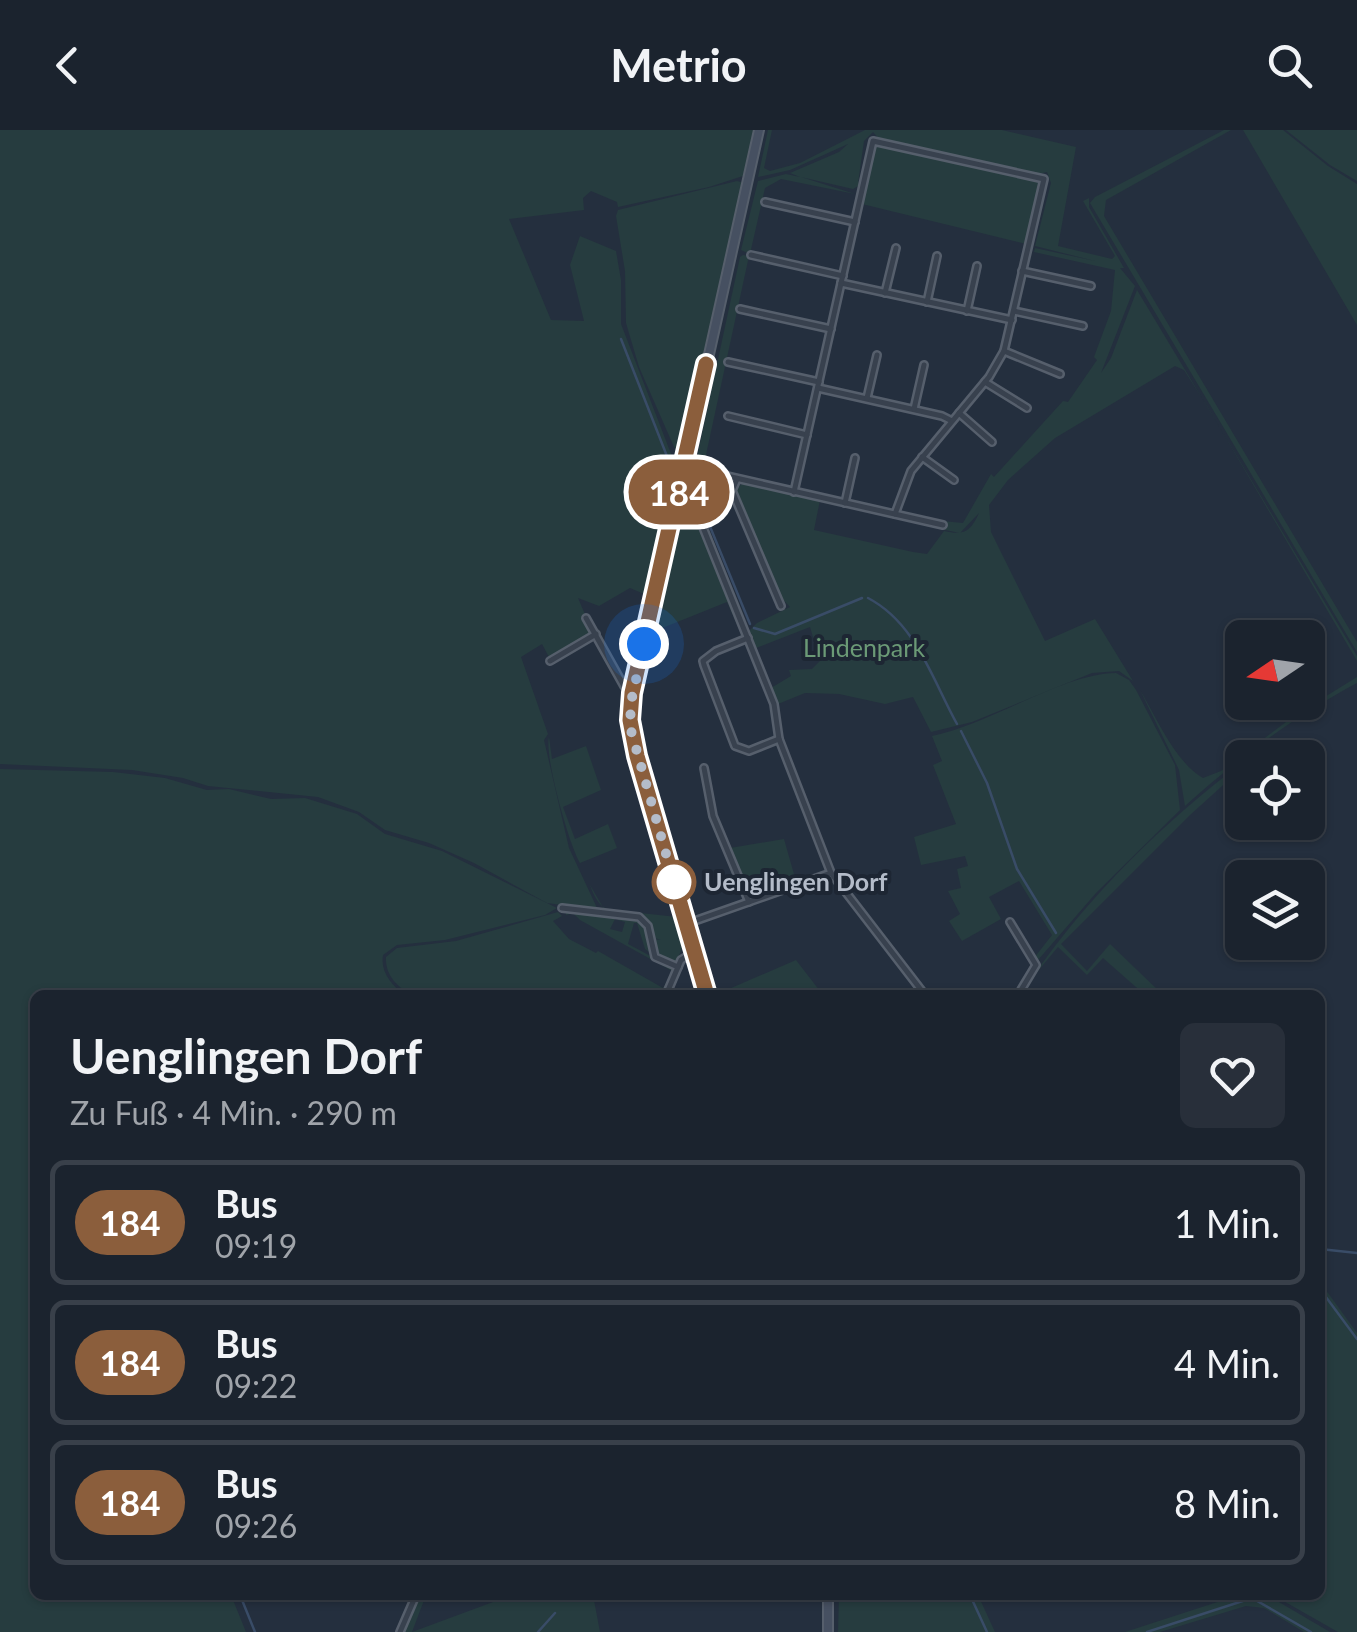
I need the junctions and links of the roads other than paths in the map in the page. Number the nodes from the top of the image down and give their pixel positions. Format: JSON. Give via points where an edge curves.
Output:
{"nodes":[{"id":1,"x":759,"y":130,"type":"edge"},
{"id":2,"x":765,"y":202,"type":"dead end"},
{"id":3,"x":855,"y":222,"type":"junction"},
{"id":4,"x":896,"y":248,"type":"dead end"},
{"id":5,"x":751,"y":256,"type":"dead end"},
{"id":6,"x":937,"y":256,"type":"dead end"},
{"id":7,"x":977,"y":266,"type":"dead end"},
{"id":8,"x":1022,"y":271,"type":"junction"},
{"id":9,"x":842,"y":279,"type":"junction"},
{"id":10,"x":1092,"y":286,"type":"dead end"},
{"id":11,"x":885,"y":293,"type":"junction"},
{"id":12,"x":926,"y":302,"type":"junction"},
{"id":13,"x":740,"y":309,"type":"dead end"},
{"id":14,"x":968,"y":311,"type":"junction"},
{"id":15,"x":1014,"y":311,"type":"junction"},
{"id":16,"x":1012,"y":320,"type":"junction"},
{"id":17,"x":1083,"y":326,"type":"dead end"},
{"id":18,"x":831,"y":329,"type":"junction"},
{"id":19,"x":1004,"y":351,"type":"junction"},
{"id":20,"x":877,"y":355,"type":"dead end"},
{"id":21,"x":728,"y":362,"type":"dead end"},
{"id":22,"x":924,"y":365,"type":"dead end"},
{"id":23,"x":1060,"y":374,"type":"dead end"},
{"id":24,"x":985,"y":382,"type":"junction"},
{"id":25,"x":818,"y":385,"type":"junction"},
{"id":26,"x":867,"y":398,"type":"junction"},
{"id":27,"x":1028,"y":408,"type":"dead end"},
{"id":28,"x":914,"y":409,"type":"junction"},
{"id":29,"x":959,"y":413,"type":"junction"},
{"id":30,"x":728,"y":416,"type":"dead end"},
{"id":31,"x":952,"y":421,"type":"junction"},
{"id":32,"x":807,"y":435,"type":"junction"},
{"id":33,"x":992,"y":442,"type":"dead end"},
{"id":34,"x":922,"y":457,"type":"junction"},
{"id":35,"x":855,"y":458,"type":"dead end"},
{"id":36,"x":685,"y":466,"type":"junction"},
{"id":37,"x":737,"y":478,"type":"junction"},
{"id":38,"x":954,"y":480,"type":"dead end"},
{"id":39,"x":794,"y":492,"type":"junction"},
{"id":40,"x":732,"y":493,"type":"junction"},
{"id":41,"x":845,"y":503,"type":"junction"},
{"id":42,"x":895,"y":514,"type":"junction"},
{"id":43,"x":944,"y":525,"type":"dead end"},
{"id":44,"x":781,"y":606,"type":"dead end"},
{"id":45,"x":586,"y":618,"type":"dead end"},
{"id":46,"x":596,"y":634,"type":"junction"},
{"id":47,"x":748,"y":638,"type":"junction"},
{"id":48,"x":550,"y":661,"type":"dead end"},
{"id":49,"x":632,"y":693,"type":"junction"},
{"id":50,"x":779,"y":739,"type":"junction"},
{"id":51,"x":704,"y":768,"type":"dead end"},
{"id":52,"x":831,"y":873,"type":"junction"},
{"id":53,"x":750,"y":902,"type":"junction"},
{"id":54,"x":562,"y":908,"type":"dead end"},
{"id":55,"x":1010,"y":922,"type":"dead end"},
{"id":56,"x":686,"y":924,"type":"junction"},
{"id":57,"x":694,"y":952,"type":"junction"},
{"id":58,"x":678,"y":967,"type":"junction"},
{"id":59,"x":668,"y":990,"type":"edge"},
{"id":60,"x":705,"y":990,"type":"edge"},
{"id":61,"x":921,"y":990,"type":"edge"},
{"id":62,"x":1021,"y":990,"type":"edge"},
{"id":63,"x":414,"y":1600,"type":"edge"},
{"id":64,"x":828,"y":1600,"type":"edge"},
{"id":65,"x":400,"y":1632,"type":"edge"},
{"id":66,"x":828,"y":1632,"type":"edge"}],
"edges":[{"from":1,"to":36,"type":"main road"},
{"from":2,"to":3,"type":"street"},
{"from":3,"to":8,"type":"street","via":[[873,141],[1044,179]]},
{"from":3,"to":9,"type":"street"},
{"from":4,"to":11,"type":"street"},
{"from":5,"to":9,"type":"street"},
{"from":6,"to":12,"type":"street"},
{"from":7,"to":14,"type":"street"},
{"from":8,"to":10,"type":"street"},
{"from":8,"to":15,"type":"street"},
{"from":9,"to":11,"type":"street"},
{"from":9,"to":18,"type":"street"},
{"from":11,"to":12,"type":"street"},
{"from":12,"to":14,"type":"street"},
{"from":13,"to":18,"type":"street"},
{"from":14,"to":16,"type":"street"},
{"from":15,"to":16,"type":"street"},
{"from":15,"to":17,"type":"street"},
{"from":16,"to":19,"type":"street"},
{"from":18,"to":25,"type":"street"},
{"from":19,"to":23,"type":"street"},
{"from":19,"to":24,"type":"street"},
{"from":20,"to":26,"type":"street"},
{"from":21,"to":25,"type":"street"},
{"from":22,"to":28,"type":"street"},
{"from":24,"to":27,"type":"street"},
{"from":24,"to":29,"type":"street"},
{"from":25,"to":26,"type":"street"},
{"from":25,"to":32,"type":"street"},
{"from":26,"to":28,"type":"street"},
{"from":28,"to":31,"type":"street"},
{"from":29,"to":31,"type":"street"},
{"from":29,"to":33,"type":"street"},
{"from":30,"to":32,"type":"street"},
{"from":31,"to":34,"type":"street"},
{"from":32,"to":39,"type":"street"},
{"from":34,"to":38,"type":"street"},
{"from":34,"to":42,"type":"street"},
{"from":35,"to":41,"type":"street"},
{"from":36,"to":37,"type":"street","via":[[692,473]]},
{"from":36,"to":49,"type":"main road"},
{"from":37,"to":39,"type":"street"},
{"from":37,"to":40,"type":"street"},
{"from":39,"to":41,"type":"street"},
{"from":40,"to":44,"type":"street"},
{"from":40,"to":47,"type":"street","via":[[698,516]]},
{"from":41,"to":42,"type":"street"},
{"from":42,"to":43,"type":"street"},
{"from":45,"to":46,"type":"street"},
{"from":46,"to":48,"type":"street"},
{"from":46,"to":49,"type":"street"},
{"from":47,"to":50,"type":"street","via":[[776,711]]},
{"from":47,"to":50,"type":"street","via":[[709,655],[704,665],[735,746],[749,750]]},
{"from":49,"to":56,"type":"main road","via":[[633,742]]},
{"from":50,"to":52,"type":"street"},
{"from":51,"to":53,"type":"street","via":[[713,816]]},
{"from":52,"to":53,"type":"street"},
{"from":52,"to":61,"type":"street"},
{"from":53,"to":56,"type":"street"},
{"from":54,"to":58,"type":"street","via":[[639,918],[648,926],[655,957]]},
{"from":55,"to":62,"type":"street","via":[[1036,965]]},
{"from":56,"to":57,"type":"main road"},
{"from":57,"to":58,"type":"street"},
{"from":57,"to":60,"type":"main road"},
{"from":58,"to":59,"type":"street"},
{"from":63,"to":65,"type":"street"},
{"from":64,"to":66,"type":"main road"}]}
